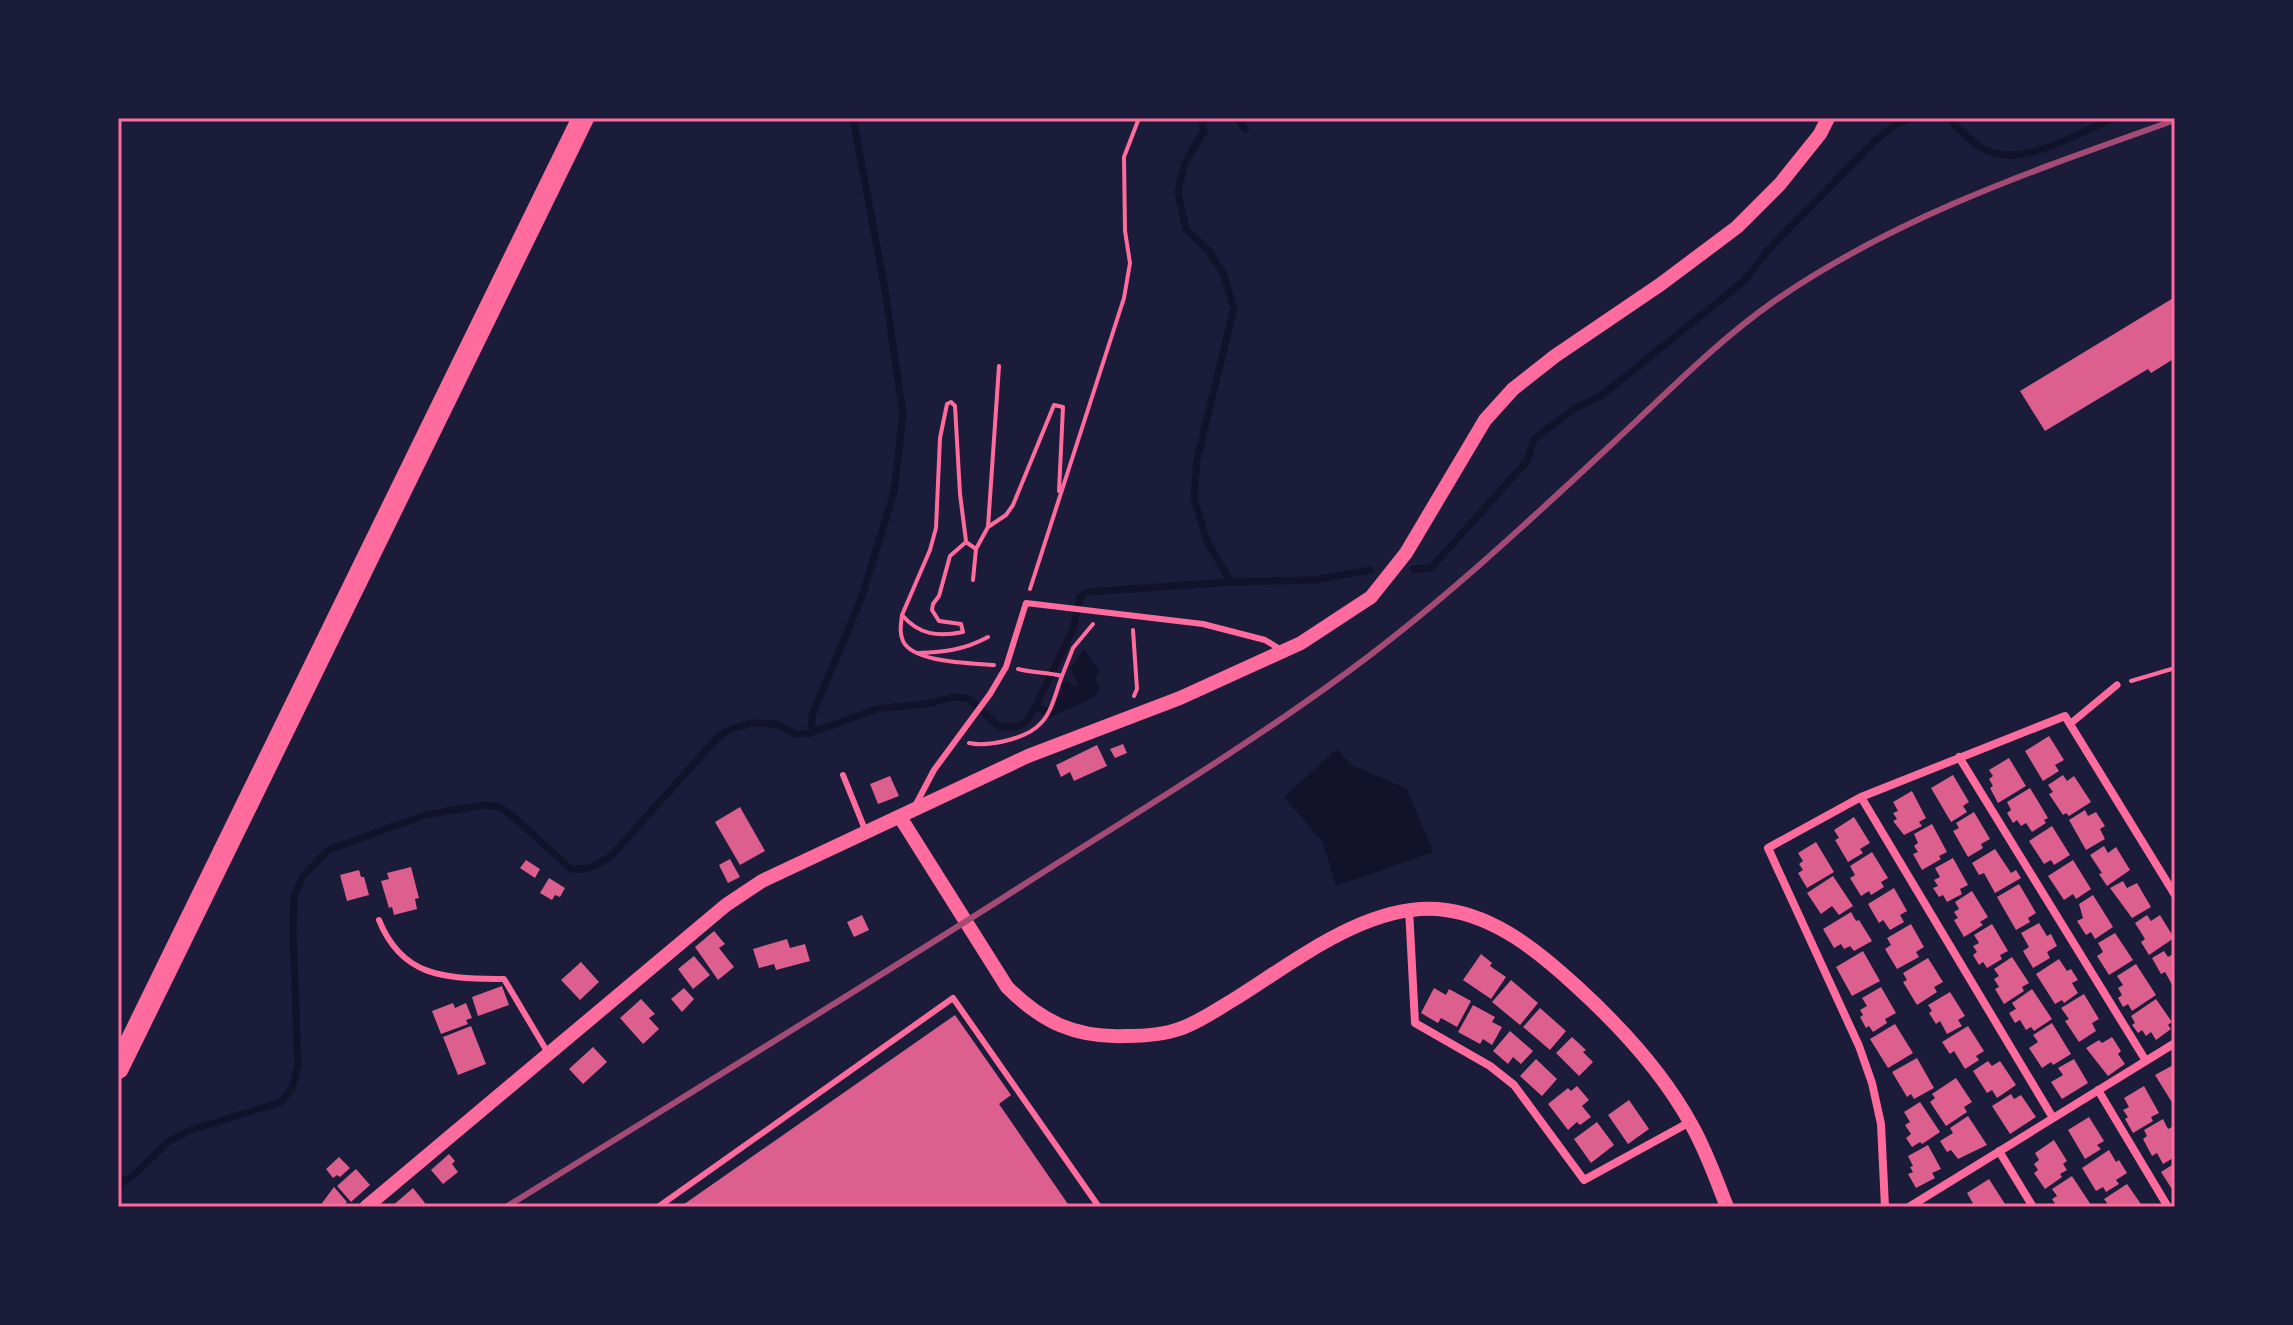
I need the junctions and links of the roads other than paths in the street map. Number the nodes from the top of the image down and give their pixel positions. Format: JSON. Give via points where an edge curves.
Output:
{"nodes":[{"id":1,"x":583,"y":118,"type":"edge"},
{"id":2,"x":1828,"y":118,"type":"edge"},
{"id":3,"x":1284,"y":651,"type":"junction"},
{"id":4,"x":2117,"y":685,"type":"road end"},
{"id":5,"x":2070,"y":724,"type":"junction"},
{"id":6,"x":1959,"y":757,"type":"junction"},
{"id":7,"x":843,"y":775,"type":"dead end"},
{"id":8,"x":1861,"y":797,"type":"junction"},
{"id":9,"x":906,"y":815,"type":"junction"},
{"id":10,"x":866,"y":832,"type":"junction"},
{"id":11,"x":2175,"y":895,"type":"edge"},
{"id":12,"x":1409,"y":909,"type":"junction"},
{"id":13,"x":379,"y":920,"type":"dead end"},
{"id":14,"x":2175,"y":1043,"type":"edge"},
{"id":15,"x":548,"y":1053,"type":"junction"},
{"id":16,"x":2146,"y":1061,"type":"junction"},
{"id":17,"x":118,"y":1068,"type":"edge"},
{"id":18,"x":2098,"y":1090,"type":"junction"},
{"id":19,"x":2053,"y":1118,"type":"junction"},
{"id":20,"x":1690,"y":1122,"type":"junction"},
{"id":21,"x":1999,"y":1151,"type":"junction"},
{"id":22,"x":366,"y":1207,"type":"edge"},
{"id":23,"x":658,"y":1207,"type":"edge"},
{"id":24,"x":1099,"y":1207,"type":"edge"},
{"id":25,"x":1727,"y":1207,"type":"edge"},
{"id":26,"x":1885,"y":1207,"type":"edge"},
{"id":27,"x":1909,"y":1207,"type":"edge"},
{"id":28,"x":2033,"y":1207,"type":"edge"},
{"id":29,"x":2168,"y":1207,"type":"edge"}],
"edges":[{"from":1,"to":17,"type":"highway"},
{"from":2,"to":3,"type":"street","via":[[1780,184],[1737,227],[1513,389],[1485,420],[1406,553],[1371,597]]},
{"from":3,"to":9,"type":"street","via":[[1028,756]]},
{"from":3,"to":9,"type":"lane","via":[[1265,640],[1203,624],[1026,603],[1006,667]]},
{"from":4,"to":5,"type":"street"},
{"from":5,"to":6,"type":"street","via":[[2065,716]]},
{"from":5,"to":11,"type":"street"},
{"from":6,"to":8,"type":"street"},
{"from":6,"to":16,"type":"street"},
{"from":7,"to":10,"type":"lane"},
{"from":8,"to":19,"type":"street"},
{"from":8,"to":26,"type":"street","via":[[1768,848],[1872,1083],[1881,1124]]},
{"from":9,"to":10,"type":"street"},
{"from":9,"to":12,"type":"street","via":[[1007,987],[1028,1008],[1079,1033],[1121,1037],[1180,1029],[1340,934]]},
{"from":10,"to":15,"type":"street","via":[[762,881],[726,905]]},
{"from":12,"to":20,"type":"street","via":[[1485,919],[1544,957],[1648,1061]]},
{"from":12,"to":20,"type":"street","via":[[1415,1023],[1514,1085],[1584,1180]]},
{"from":13,"to":15,"type":"lane","via":[[399,955],[434,974],[504,979]]},
{"from":14,"to":16,"type":"street"},
{"from":15,"to":22,"type":"street"},
{"from":16,"to":18,"type":"street"},
{"from":18,"to":19,"type":"street"},
{"from":18,"to":29,"type":"street"},
{"from":19,"to":21,"type":"street"},
{"from":20,"to":25,"type":"street"},
{"from":21,"to":27,"type":"street"},
{"from":21,"to":28,"type":"street"},
{"from":23,"to":24,"type":"lane","via":[[953,998]]}]}
